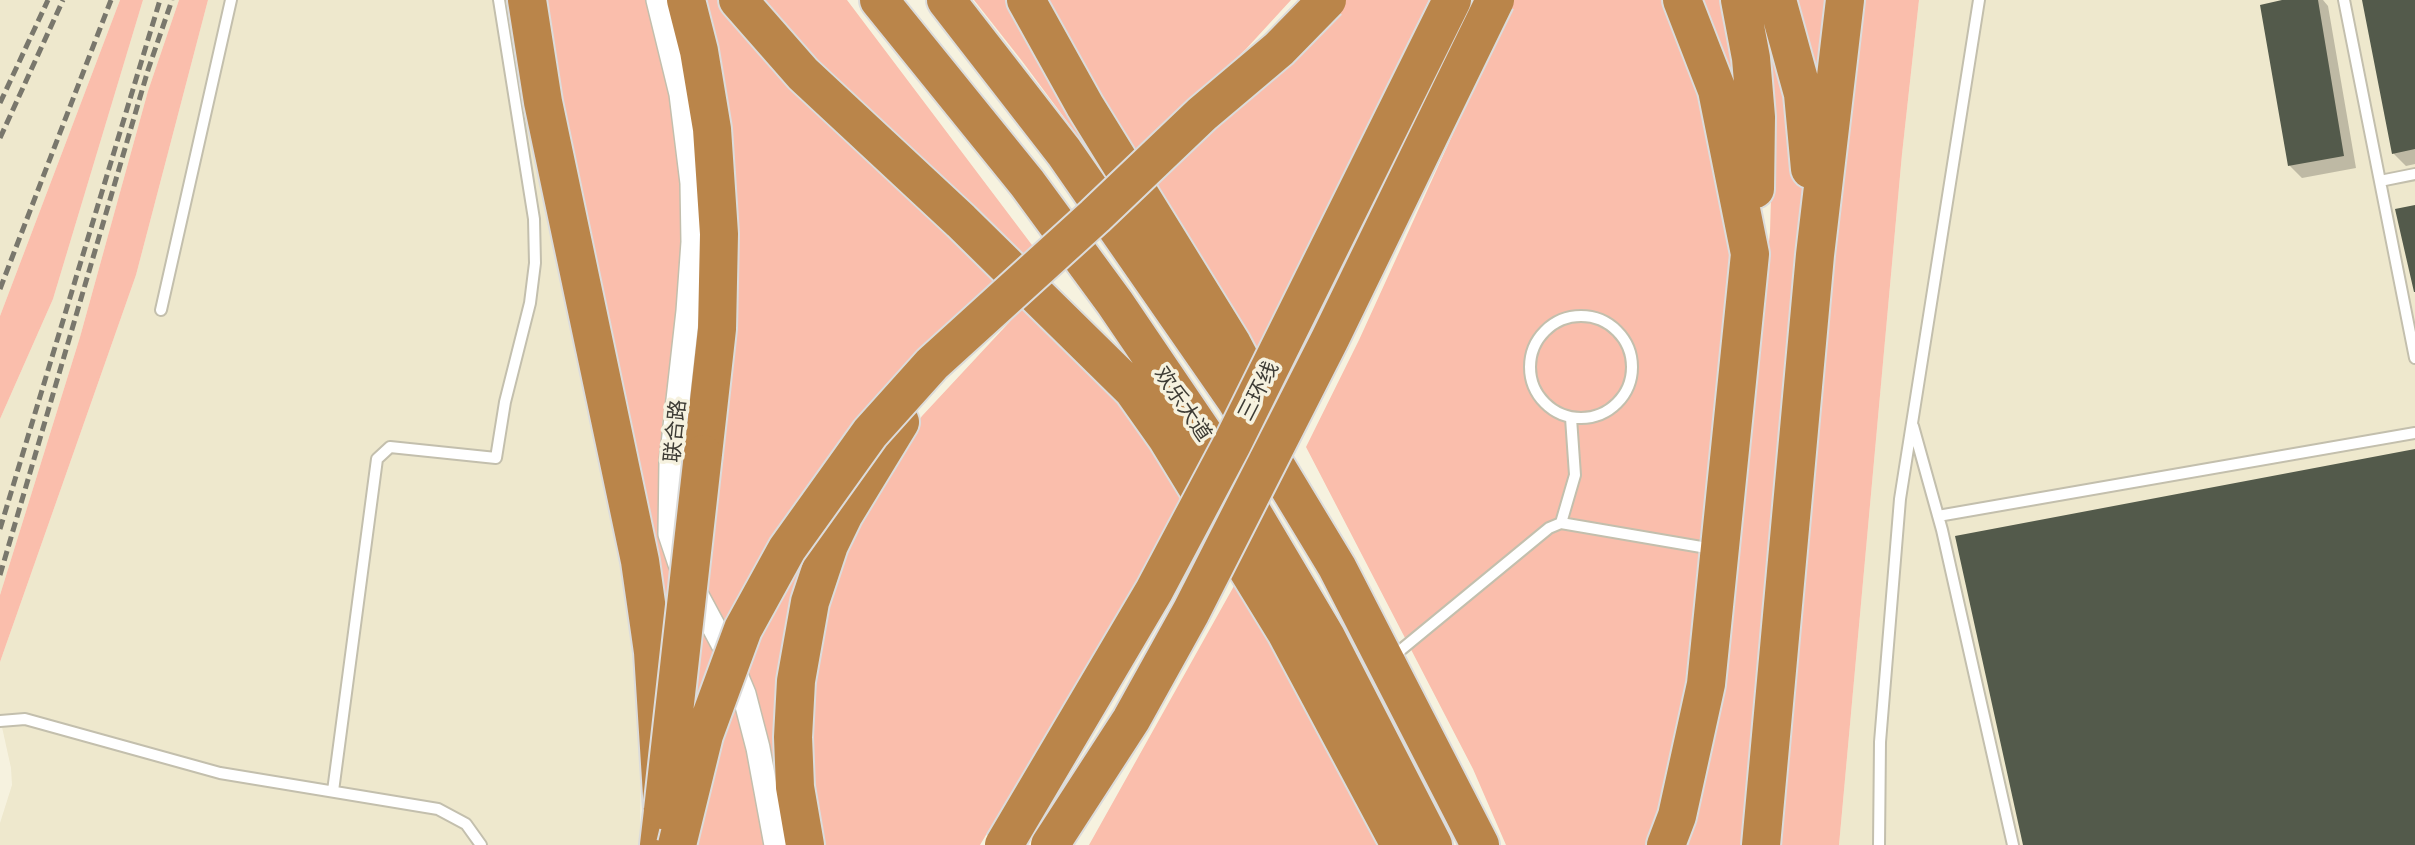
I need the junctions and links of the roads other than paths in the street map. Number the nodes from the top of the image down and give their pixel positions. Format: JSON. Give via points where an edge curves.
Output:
{"nodes":[{"id":1,"x":231,"y":0,"type":"edge"},
{"id":2,"x":499,"y":0,"type":"edge"},
{"id":3,"x":527,"y":0,"type":"edge"},
{"id":4,"x":658,"y":0,"type":"edge"},
{"id":5,"x":686,"y":0,"type":"edge"},
{"id":6,"x":738,"y":0,"type":"edge"},
{"id":7,"x":878,"y":0,"type":"edge"},
{"id":8,"x":946,"y":0,"type":"edge"},
{"id":9,"x":1026,"y":0,"type":"edge"},
{"id":10,"x":1306,"y":0,"type":"edge"},
{"id":11,"x":1327,"y":0,"type":"edge"},
{"id":12,"x":1452,"y":0,"type":"edge"},
{"id":13,"x":1495,"y":0,"type":"edge"},
{"id":14,"x":1682,"y":0,"type":"edge"},
{"id":15,"x":1740,"y":0,"type":"edge"},
{"id":16,"x":1777,"y":0,"type":"edge"},
{"id":17,"x":1844,"y":0,"type":"edge"},
{"id":18,"x":1979,"y":0,"type":"edge"},
{"id":19,"x":2344,"y":0,"type":"edge"},
{"id":20,"x":1247,"y":74,"type":"junction"},
{"id":21,"x":2415,"y":174,"type":"edge"},
{"id":22,"x":2380,"y":181,"type":"junction"},
{"id":23,"x":1027,"y":183,"type":"junction"},
{"id":24,"x":1750,"y":254,"type":"junction"},
{"id":25,"x":1815,"y":255,"type":"junction"},
{"id":26,"x":1008,"y":295,"type":"junction"},
{"id":27,"x":161,"y":310,"type":"dead end"},
{"id":28,"x":2415,"y":358,"type":"edge"},
{"id":29,"x":1133,"y":390,"type":"junction"},
{"id":30,"x":1572,"y":418,"type":"junction"},
{"id":31,"x":1911,"y":419,"type":"junction"},
{"id":32,"x":2415,"y":433,"type":"edge"},
{"id":33,"x":1938,"y":516,"type":"junction"},
{"id":34,"x":1561,"y":523,"type":"junction"},
{"id":35,"x":1722,"y":550,"type":"junction"},
{"id":36,"x":1337,"y":567,"type":"junction"},
{"id":37,"x":1387,"y":662,"type":"junction"},
{"id":38,"x":1130,"y":720,"type":"junction"},
{"id":39,"x":0,"y":721,"type":"edge"},
{"id":40,"x":333,"y":791,"type":"junction"},
{"id":41,"x":1671,"y":830,"type":"edge"},
{"id":42,"x":666,"y":834,"type":"edge"},
{"id":43,"x":1395,"y":839,"type":"edge"},
{"id":44,"x":481,"y":845,"type":"edge"},
{"id":45,"x":776,"y":845,"type":"edge"},
{"id":46,"x":805,"y":845,"type":"edge"},
{"id":47,"x":1004,"y":845,"type":"edge"},
{"id":48,"x":1050,"y":845,"type":"edge"},
{"id":49,"x":1071,"y":845,"type":"edge"},
{"id":50,"x":1433,"y":845,"type":"edge"},
{"id":51,"x":1480,"y":845,"type":"edge"},
{"id":52,"x":1760,"y":845,"type":"edge"},
{"id":53,"x":1879,"y":845,"type":"edge"},
{"id":54,"x":2013,"y":845,"type":"edge"}],
"edges":[{"from":1,"to":27,"type":"lane"},
{"from":2,"to":40,"type":"lane","via":[[534,219],[536,263],[530,303],[496,458],[390,447],[377,459]]},
{"from":3,"to":42,"type":"highway","bridge":true,"via":[[543,102],[640,561],[653,652]]},
{"from":4,"to":45,"type":"street","name":"联合路","via":[[677,70],[692,183],[693,242],[671,462],[670,534],[680,564],[744,694]]},
{"from":5,"to":42,"type":"highway","bridge":true,"via":[[712,129],[719,234],[717,328]]},
{"from":6,"to":29,"type":"highway","via":[[780,49]]},
{"from":7,"to":23,"type":"highway","name":"欢乐大道"},
{"from":8,"to":36,"type":"highway","via":[[1064,152],[1172,305],[1236,400]]},
{"from":9,"to":36,"type":"highway","via":[[1085,106],[1232,344],[1304,479]]},
{"from":10,"to":20,"type":"highway","bridge":true},
{"from":11,"to":20,"type":"highway","bridge":true},
{"from":12,"to":47,"type":"highway","name":"三环线","bridge":true,"via":[[1173,554]]},
{"from":13,"to":38,"type":"highway","name":"三环线","bridge":true,"via":[[1271,458]]},
{"from":14,"to":24,"type":"highway","via":[[1717,90]]},
{"from":15,"to":24,"type":"highway","via":[[1756,117]]},
{"from":16,"to":25,"type":"highway","via":[[1803,94]]},
{"from":17,"to":25,"type":"highway"},
{"from":18,"to":31,"type":"lane"},
{"from":19,"to":22,"type":"lane"},
{"from":20,"to":26,"type":"highway","bridge":true},
{"from":21,"to":22,"type":"lane"},
{"from":22,"to":28,"type":"lane"},
{"from":23,"to":29,"type":"highway","via":[[1037,223]]},
{"from":23,"to":50,"type":"highway","name":"欢乐大道","via":[[1218,455],[1326,637]]},
{"from":24,"to":35,"type":"highway"},
{"from":25,"to":52,"type":"highway"},
{"from":26,"to":42,"type":"highway","bridge":true,"via":[[891,407],[787,549],[743,629]]},
{"from":26,"to":46,"type":"highway","bridge":true,"via":[[893,430],[829,545],[810,601],[794,716],[795,787]]},
{"from":29,"to":43,"type":"highway","via":[[1286,632]]},
{"from":30,"to":30,"type":"lane","via":[[1591,418],[1612,409],[1631,381],[1628,347],[1615,328],[1594,318],[1571,317],[1550,326],[1531,354],[1530,377],[1539,398]]},
{"from":30,"to":34,"type":"lane","via":[[1575,475]]},
{"from":31,"to":33,"type":"lane"},
{"from":31,"to":53,"type":"lane","via":[[1880,742]]},
{"from":32,"to":33,"type":"lane"},
{"from":33,"to":54,"type":"lane"},
{"from":34,"to":35,"type":"lane"},
{"from":34,"to":37,"type":"lane","via":[[1549,528]]},
{"from":35,"to":41,"type":"highway","via":[[1701,718]]},
{"from":36,"to":37,"type":"highway"},
{"from":37,"to":51,"type":"highway"},
{"from":38,"to":48,"type":"highway","name":"三环线","bridge":true},
{"from":38,"to":49,"type":"highway","bridge":true},
{"from":39,"to":40,"type":"lane","via":[[25,719],[220,773]]},
{"from":40,"to":44,"type":"lane","via":[[447,811],[466,824]]}]}
